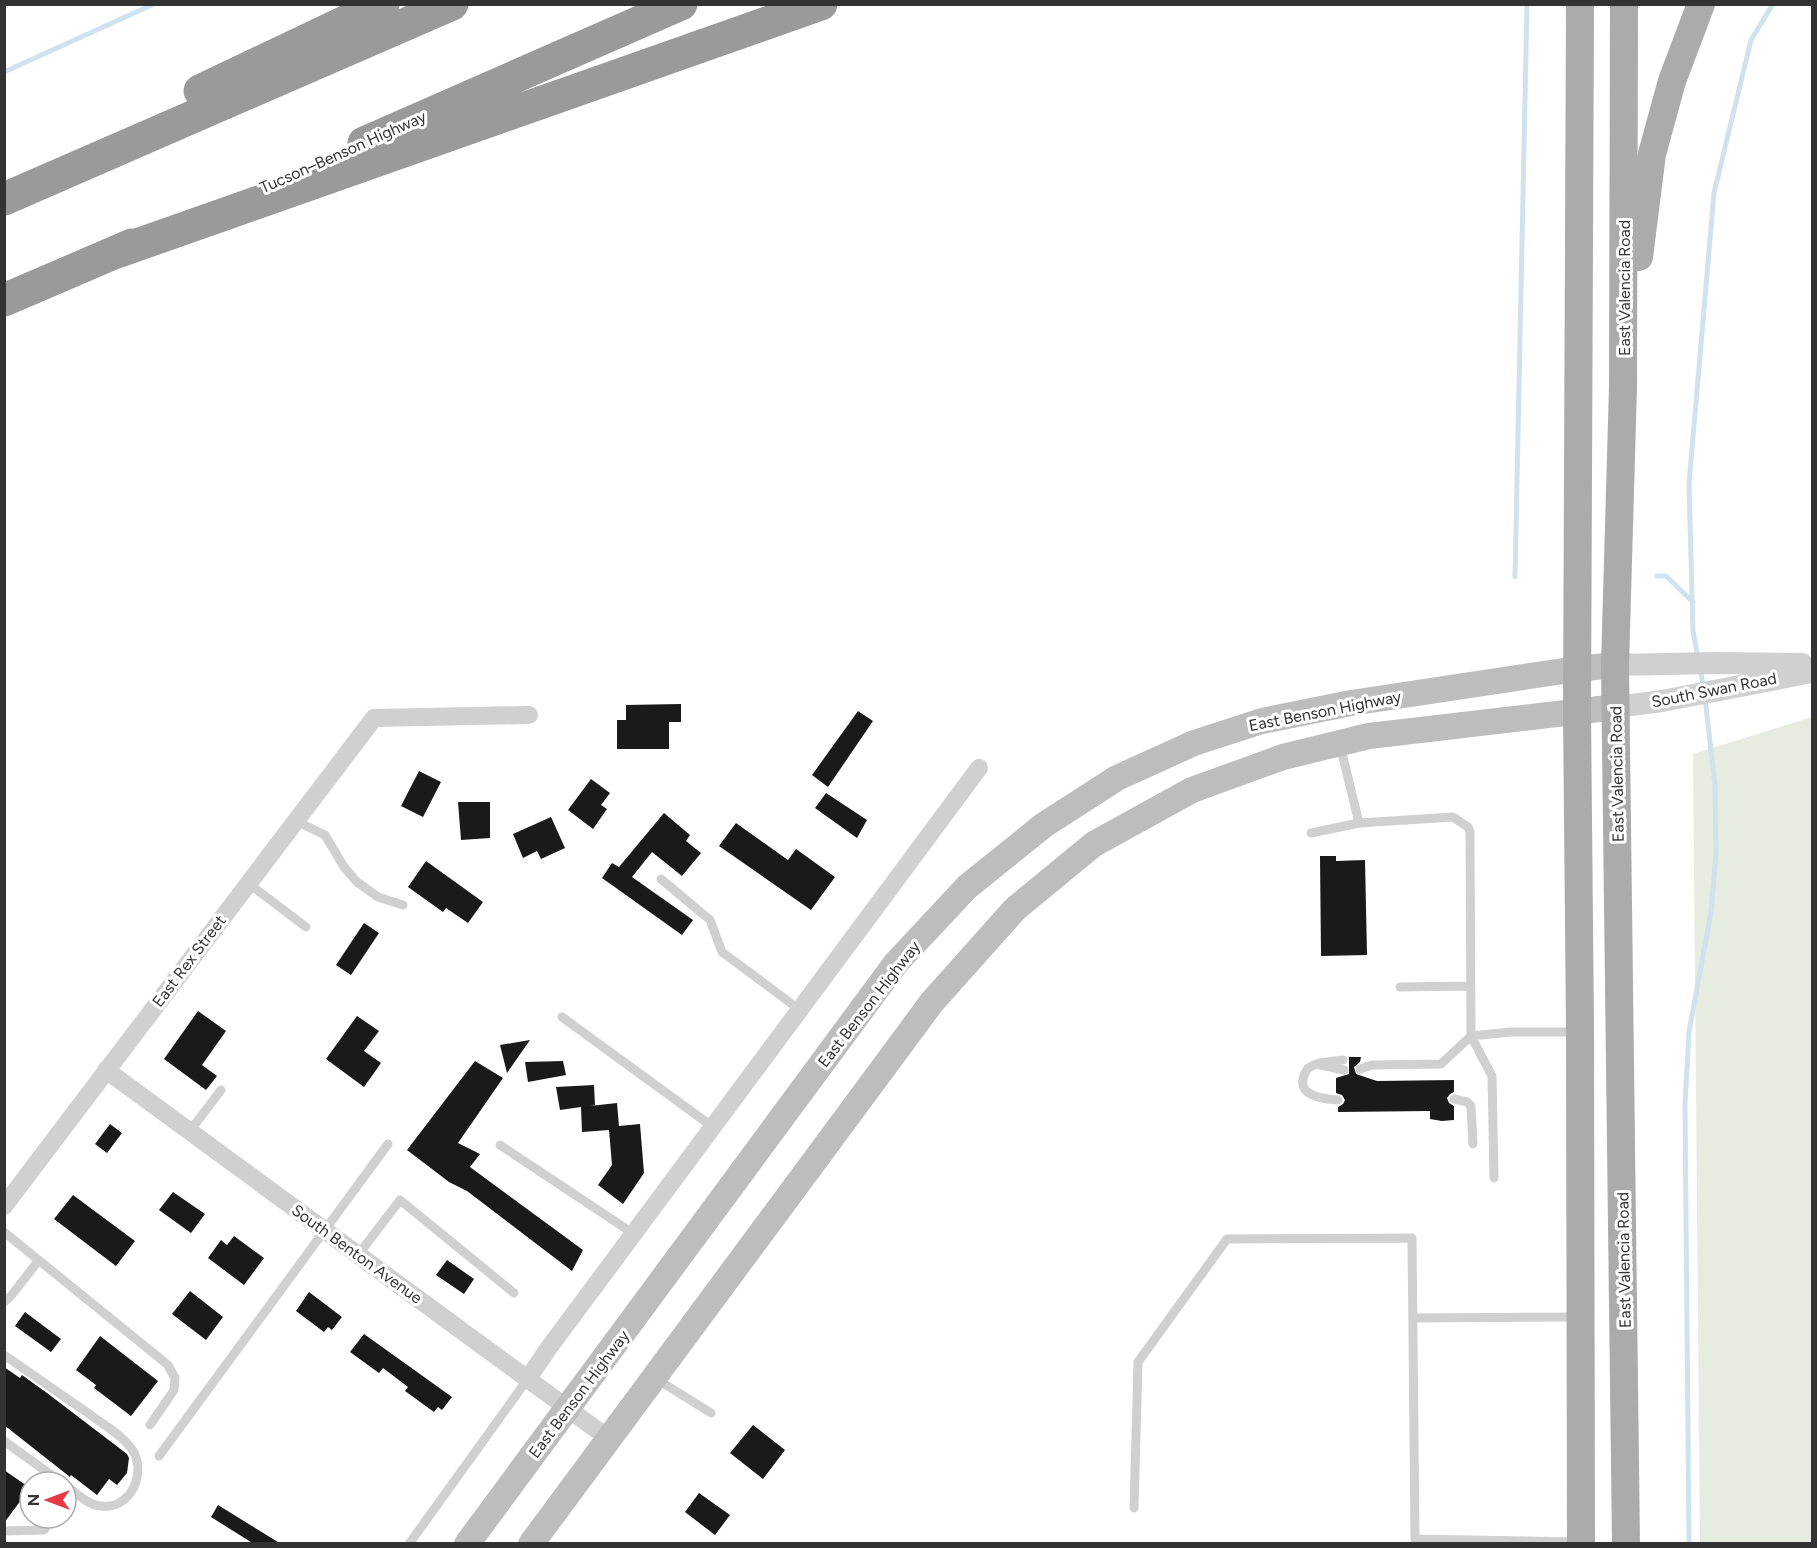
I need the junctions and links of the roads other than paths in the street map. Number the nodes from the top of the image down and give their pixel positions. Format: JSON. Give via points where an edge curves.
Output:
{"nodes":[{"id":1,"x":383,"y":4,"type":"edge"},
{"id":2,"x":452,"y":4,"type":"edge"},
{"id":3,"x":681,"y":4,"type":"edge"},
{"id":4,"x":821,"y":4,"type":"edge"},
{"id":5,"x":1580,"y":4,"type":"edge"},
{"id":6,"x":1624,"y":4,"type":"edge"},
{"id":7,"x":1701,"y":4,"type":"edge"},
{"id":8,"x":4,"y":183,"type":"edge"},
{"id":9,"x":4,"y":200,"type":"edge"},
{"id":10,"x":114,"y":253,"type":"junction"},
{"id":11,"x":4,"y":300,"type":"edge"},
{"id":12,"x":1623,"y":387,"type":"junction"},
{"id":13,"x":1812,"y":664,"type":"edge"},
{"id":14,"x":1616,"y":665,"type":"junction"},
{"id":15,"x":1577,"y":669,"type":"junction"},
{"id":16,"x":1812,"y":672,"type":"edge"},
{"id":17,"x":1616,"y":707,"type":"junction"},
{"id":18,"x":1577,"y":711,"type":"junction"},
{"id":19,"x":529,"y":715,"type":"dead end"},
{"id":20,"x":1340,"y":742,"type":"junction"},
{"id":21,"x":979,"y":768,"type":"dead end"},
{"id":22,"x":296,"y":821,"type":"junction"},
{"id":23,"x":1359,"y":823,"type":"junction"},
{"id":24,"x":1311,"y":833,"type":"dead end"},
{"id":25,"x":661,"y":879,"type":"dead end"},
{"id":26,"x":248,"y":883,"type":"junction"},
{"id":27,"x":403,"y":905,"type":"dead end"},
{"id":28,"x":306,"y":927,"type":"dead end"},
{"id":29,"x":1471,"y":986,"type":"junction"},
{"id":30,"x":1400,"y":987,"type":"dead end"},
{"id":31,"x":800,"y":1010,"type":"junction"},
{"id":32,"x":562,"y":1017,"type":"dead end"},
{"id":33,"x":1580,"y":1032,"type":"junction"},
{"id":34,"x":1471,"y":1036,"type":"junction"},
{"id":35,"x":1343,"y":1065,"type":"dead end"},
{"id":36,"x":1360,"y":1065,"type":"dead end"},
{"id":37,"x":106,"y":1070,"type":"junction"},
{"id":38,"x":221,"y":1090,"type":"dead end"},
{"id":39,"x":1454,"y":1099,"type":"dead end"},
{"id":40,"x":1338,"y":1100,"type":"dead end"},
{"id":41,"x":713,"y":1127,"type":"junction"},
{"id":42,"x":189,"y":1131,"type":"junction"},
{"id":43,"x":1473,"y":1143,"type":"dead end"},
{"id":44,"x":388,"y":1144,"type":"dead end"},
{"id":45,"x":500,"y":1145,"type":"dead end"},
{"id":46,"x":1494,"y":1178,"type":"dead end"},
{"id":47,"x":4,"y":1206,"type":"edge"},
{"id":48,"x":324,"y":1231,"type":"junction"},
{"id":49,"x":4,"y":1232,"type":"edge"},
{"id":50,"x":634,"y":1234,"type":"junction"},
{"id":51,"x":358,"y":1255,"type":"junction"},
{"id":52,"x":39,"y":1260,"type":"junction"},
{"id":53,"x":514,"y":1293,"type":"dead end"},
{"id":54,"x":4,"y":1302,"type":"edge"},
{"id":55,"x":1581,"y":1317,"type":"junction"},
{"id":56,"x":1413,"y":1318,"type":"junction"},
{"id":57,"x":4,"y":1355,"type":"edge"},
{"id":58,"x":653,"y":1377,"type":"junction"},
{"id":59,"x":528,"y":1380,"type":"junction"},
{"id":60,"x":567,"y":1409,"type":"junction"},
{"id":61,"x":711,"y":1413,"type":"dead end"},
{"id":62,"x":150,"y":1425,"type":"dead end"},
{"id":63,"x":608,"y":1438,"type":"junction"},
{"id":64,"x":4,"y":1441,"type":"edge"},
{"id":65,"x":159,"y":1456,"type":"dead end"},
{"id":66,"x":44,"y":1470,"type":"edge"},
{"id":67,"x":78,"y":1494,"type":"edge"},
{"id":68,"x":1134,"y":1508,"type":"dead end"},
{"id":69,"x":44,"y":1530,"type":"edge"},
{"id":70,"x":4,"y":1531,"type":"edge"},
{"id":71,"x":1581,"y":1543,"type":"edge"},
{"id":72,"x":409,"y":1544,"type":"edge"},
{"id":73,"x":467,"y":1544,"type":"edge"},
{"id":74,"x":531,"y":1544,"type":"edge"},
{"id":75,"x":1626,"y":1544,"type":"edge"}],
"edges":[{"from":1,"to":8,"type":"highway"},
{"from":2,"to":9,"type":"highway"},
{"from":3,"to":10,"type":"highway","name":"Tucson–Benson Highway"},
{"from":4,"to":10,"type":"highway"},
{"from":5,"to":15,"type":"main road"},
{"from":6,"to":12,"type":"main road","name":"East Valencia Road"},
{"from":7,"to":12,"type":"main road","via":[[1672,81],[1652,154]]},
{"from":10,"to":11,"type":"highway","name":"Tucson–Benson Highway"},
{"from":12,"to":14,"type":"main road","name":"East Valencia Road"},
{"from":13,"to":14,"type":"street","name":"South Swan Road"},
{"from":14,"to":15,"type":"main road","name":"East Benson Highway"},
{"from":14,"to":17,"type":"main road","name":"East Valencia Road"},
{"from":15,"to":18,"type":"main road"},
{"from":15,"to":60,"type":"main road","name":"East Benson Highway","via":[[1351,703],[1262,721],[1194,742],[1117,778],[1044,825],[967,887],[896,963]]},
{"from":16,"to":17,"type":"street","name":"South Swan Road"},
{"from":17,"to":18,"type":"main road","name":"East Benson Highway"},
{"from":17,"to":75,"type":"main road","name":"East Valencia Road"},
{"from":18,"to":20,"type":"main road","name":"East Benson Highway"},
{"from":18,"to":33,"type":"main road"},
{"from":19,"to":22,"type":"street","name":"East Rex Street","via":[[374,718]]},
{"from":20,"to":23,"type":"lane"},
{"from":20,"to":58,"type":"main road","name":"East Benson Highway","via":[[1192,789],[1095,844],[1015,909],[932,1002]]},
{"from":21,"to":31,"type":"street"},
{"from":22,"to":26,"type":"street","name":"East Rex Street"},
{"from":22,"to":27,"type":"lane","via":[[325,835],[357,882],[378,897]]},
{"from":23,"to":24,"type":"lane"},
{"from":23,"to":29,"type":"lane","via":[[1453,817],[1468,826]]},
{"from":25,"to":31,"type":"lane","via":[[710,920],[722,952]]},
{"from":26,"to":28,"type":"lane"},
{"from":26,"to":37,"type":"street","name":"East Rex Street"},
{"from":29,"to":30,"type":"lane"},
{"from":29,"to":34,"type":"lane"},
{"from":31,"to":41,"type":"street"},
{"from":32,"to":41,"type":"lane"},
{"from":33,"to":34,"type":"lane"},
{"from":33,"to":55,"type":"main road"},
{"from":34,"to":36,"type":"lane","via":[[1441,1064]]},
{"from":34,"to":46,"type":"lane","via":[[1492,1076]]},
{"from":35,"to":40,"type":"lane","via":[[1316,1064],[1305,1072],[1308,1093],[1318,1099]]},
{"from":37,"to":42,"type":"street","name":"South Benton Avenue"},
{"from":37,"to":47,"type":"street","name":"East Rex Street"},
{"from":38,"to":42,"type":"lane"},
{"from":39,"to":43,"type":"lane","via":[[1471,1107]]},
{"from":41,"to":50,"type":"street"},
{"from":42,"to":48,"type":"street","name":"South Benton Avenue"},
{"from":44,"to":48,"type":"lane"},
{"from":45,"to":50,"type":"lane"},
{"from":48,"to":51,"type":"street","name":"South Benton Avenue"},
{"from":48,"to":65,"type":"lane"},
{"from":49,"to":52,"type":"lane"},
{"from":50,"to":59,"type":"street"},
{"from":51,"to":53,"type":"lane","via":[[400,1200]]},
{"from":51,"to":59,"type":"street","name":"South Benton Avenue"},
{"from":52,"to":54,"type":"lane"},
{"from":52,"to":62,"type":"lane","via":[[168,1365],[175,1378],[174,1390]]},
{"from":55,"to":56,"type":"lane"},
{"from":55,"to":71,"type":"main road"},
{"from":56,"to":68,"type":"lane","via":[[1412,1238],[1227,1239],[1138,1362]]},
{"from":56,"to":71,"type":"lane","via":[[1415,1539]]},
{"from":57,"to":67,"type":"lane","via":[[119,1436],[137,1457],[140,1472],[123,1501],[101,1506]]},
{"from":58,"to":61,"type":"lane"},
{"from":58,"to":63,"type":"main road","name":"East Benson Highway"},
{"from":59,"to":60,"type":"street","name":"South Benton Avenue"},
{"from":59,"to":72,"type":"lane"},
{"from":60,"to":63,"type":"street","name":"South Benton Avenue"},
{"from":60,"to":73,"type":"main road","name":"East Benson Highway"},
{"from":63,"to":74,"type":"main road","name":"East Benson Highway"},
{"from":64,"to":66,"type":"lane"},
{"from":69,"to":70,"type":"lane"}]}
